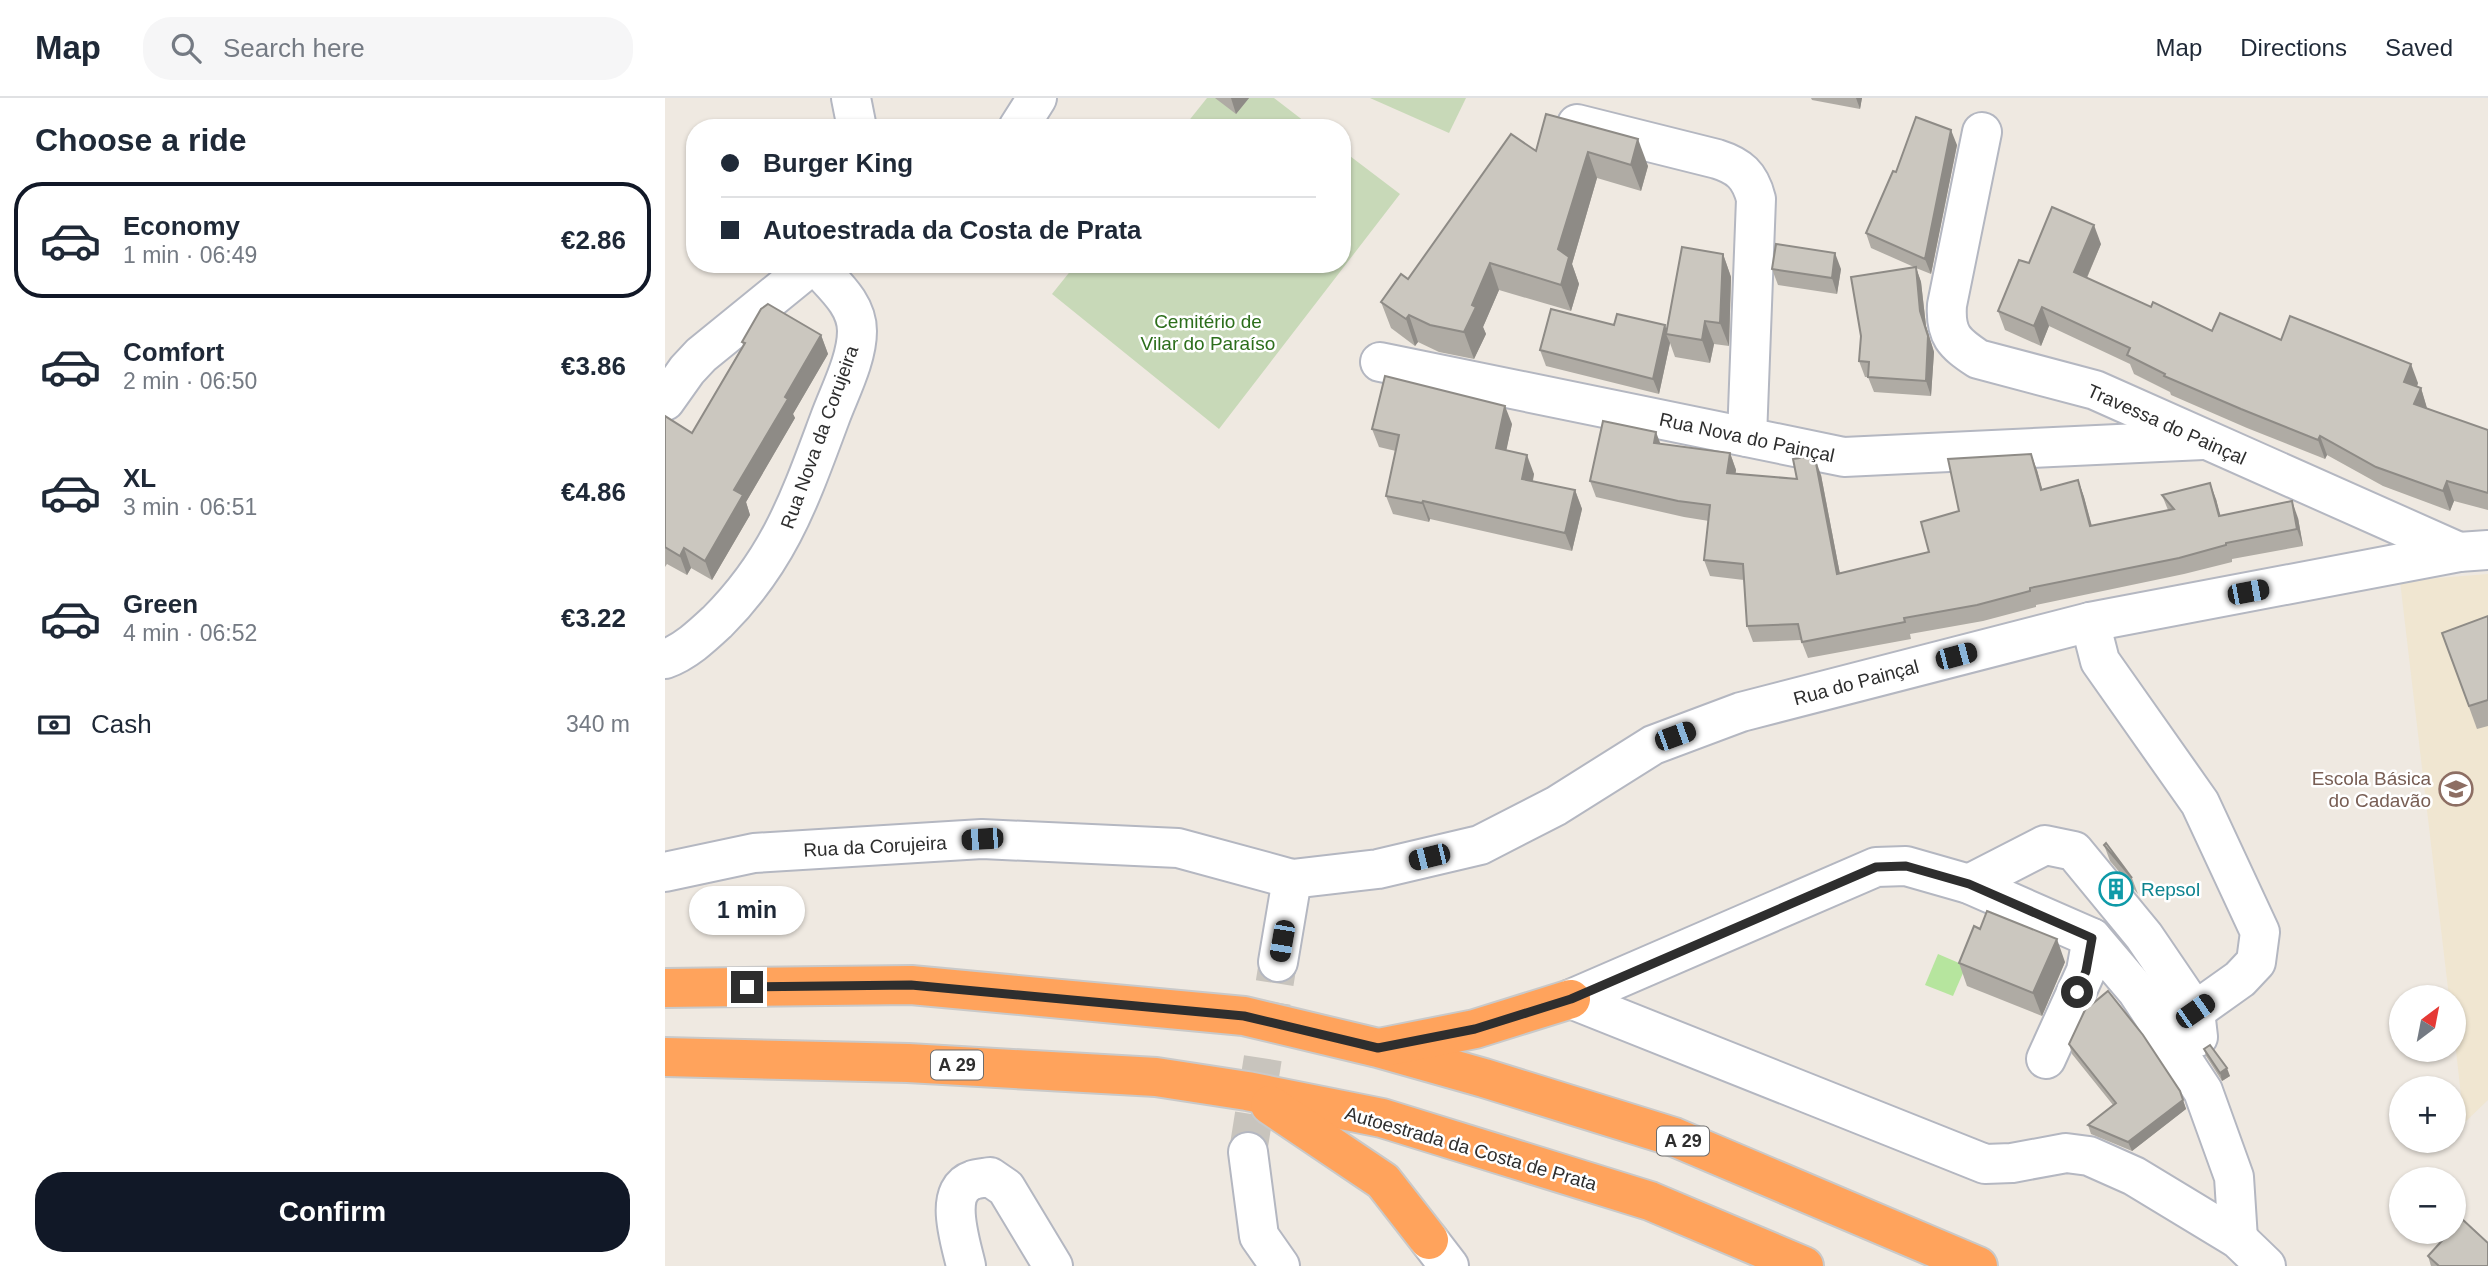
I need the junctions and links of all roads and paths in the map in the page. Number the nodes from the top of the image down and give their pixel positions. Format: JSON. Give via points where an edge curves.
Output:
{"nodes":[{"id":1,"x":852,"y":98,"type":"edge"},
{"id":2,"x":1037,"y":98,"type":"edge"},
{"id":3,"x":1556,"y":118,"type":"edge"},
{"id":4,"x":856,"y":119,"type":"edge"},
{"id":5,"x":1023,"y":119,"type":"edge"},
{"id":6,"x":1982,"y":132,"type":"dead end"},
{"id":7,"x":803,"y":273,"type":"edge"},
{"id":8,"x":822,"y":273,"type":"edge"},
{"id":9,"x":1380,"y":362,"type":"dead end"},
{"id":10,"x":665,"y":401,"type":"edge"},
{"id":11,"x":1747,"y":437,"type":"junction"},
{"id":12,"x":2203,"y":440,"type":"junction"},
{"id":13,"x":2473,"y":551,"type":"edge"},
{"id":14,"x":2090,"y":622,"type":"junction"},
{"id":15,"x":665,"y":659,"type":"edge"},
{"id":16,"x":665,"y":872,"type":"edge"},
{"id":17,"x":1293,"y":879,"type":"junction"},
{"id":18,"x":1969,"y":884,"type":"junction"},
{"id":19,"x":2092,"y":938,"type":"junction"},
{"id":20,"x":1278,"y":962,"type":"tunnel mouth"},
{"id":21,"x":665,"y":988,"type":"edge"},
{"id":22,"x":1571,"y":999,"type":"junction"},
{"id":23,"x":2195,"y":1011,"type":"junction"},
{"id":24,"x":1378,"y":1048,"type":"junction"},
{"id":25,"x":665,"y":1057,"type":"edge"},
{"id":26,"x":2046,"y":1059,"type":"dead end"},
{"id":27,"x":1247,"y":1091,"type":"junction"},
{"id":28,"x":2203,"y":1091,"type":"junction"},
{"id":29,"x":1248,"y":1152,"type":"tunnel mouth"},
{"id":30,"x":2238,"y":1239,"type":"junction"},
{"id":31,"x":1439,"y":1253,"type":"edge"},
{"id":32,"x":966,"y":1266,"type":"edge"},
{"id":33,"x":1053,"y":1266,"type":"edge"},
{"id":34,"x":1280,"y":1266,"type":"edge"},
{"id":35,"x":1804,"y":1266,"type":"edge"},
{"id":36,"x":1978,"y":1266,"type":"edge"},
{"id":37,"x":2266,"y":1266,"type":"edge"}],
"edges":[{"from":1,"to":4,"type":"street"},
{"from":2,"to":5,"type":"street"},
{"from":3,"to":11,"type":"street","via":[[1717,159],[1745,173],[1756,199]]},
{"from":6,"to":12,"type":"street","name":"Travessa do Painçal","via":[[1947,305],[1949,335],[1977,359],[2095,390]]},
{"from":7,"to":10,"type":"street","via":[[701,355]]},
{"from":8,"to":15,"type":"street","name":"Rua Nova da Corujeira","via":[[855,313],[857,332],[849,369],[793,515],[775,550],[725,614],[701,637]]},
{"from":9,"to":11,"type":"street","name":"Rua Nova do Painçal"},
{"from":11,"to":12,"type":"street","name":"Rua Nova do Painçal","via":[[1844,457]]},
{"from":12,"to":13,"type":"street","name":"Travessa do Painçal"},
{"from":13,"to":14,"type":"street","name":"Rua do Painçal"},
{"from":14,"to":17,"type":"street","name":"Rua do Painçal","via":[[1741,712],[1653,745],[1556,806],[1480,845],[1378,869]]},
{"from":14,"to":23,"type":"street","via":[[2100,662],[2200,803],[2260,932],[2256,962],[2241,979]]},
{"from":16,"to":17,"type":"street","name":"Rua da Corujeira","via":[[754,853],[982,839],[1178,848]]},
{"from":17,"to":20,"type":"street"},
{"from":18,"to":19,"type":"street"},
{"from":18,"to":22,"type":"street","via":[[1906,866],[1876,867]]},
{"from":18,"to":23,"type":"street","via":[[2045,845],[2074,851],[2144,936]]},
{"from":19,"to":26,"type":"street","via":[[2086,971]]},
{"from":19,"to":28,"type":"street","via":[[2137,991]]},
{"from":21,"to":24,"type":"highway","number":"A 29","via":[[911,985],[1244,1016]]},
{"from":22,"to":24,"type":"highway","via":[[1475,1029]]},
{"from":22,"to":30,"type":"street","via":[[1985,1164],[2066,1153],[2089,1156],[2134,1176]]},
{"from":23,"to":28,"type":"street"},
{"from":24,"to":36,"type":"highway","number":"A 29","via":[[1674,1137]]},
{"from":25,"to":27,"type":"highway","name":"Autoestrada da Costa de Prata","number":"A 29","via":[[908,1063],[1142,1076]]},
{"from":27,"to":31,"type":"highway","via":[[1383,1181]]},
{"from":27,"to":35,"type":"highway","name":"Autoestrada da Costa de Prata","number":"A 29","via":[[1383,1118],[1637,1197]]},
{"from":28,"to":30,"type":"street","via":[[2234,1177]]},
{"from":29,"to":34,"type":"street","via":[[1259,1236]]},
{"from":30,"to":37,"type":"street"},
{"from":32,"to":33,"type":"street","via":[[954,1210],[957,1193],[971,1180],[990,1177],[1006,1188]]}]}
